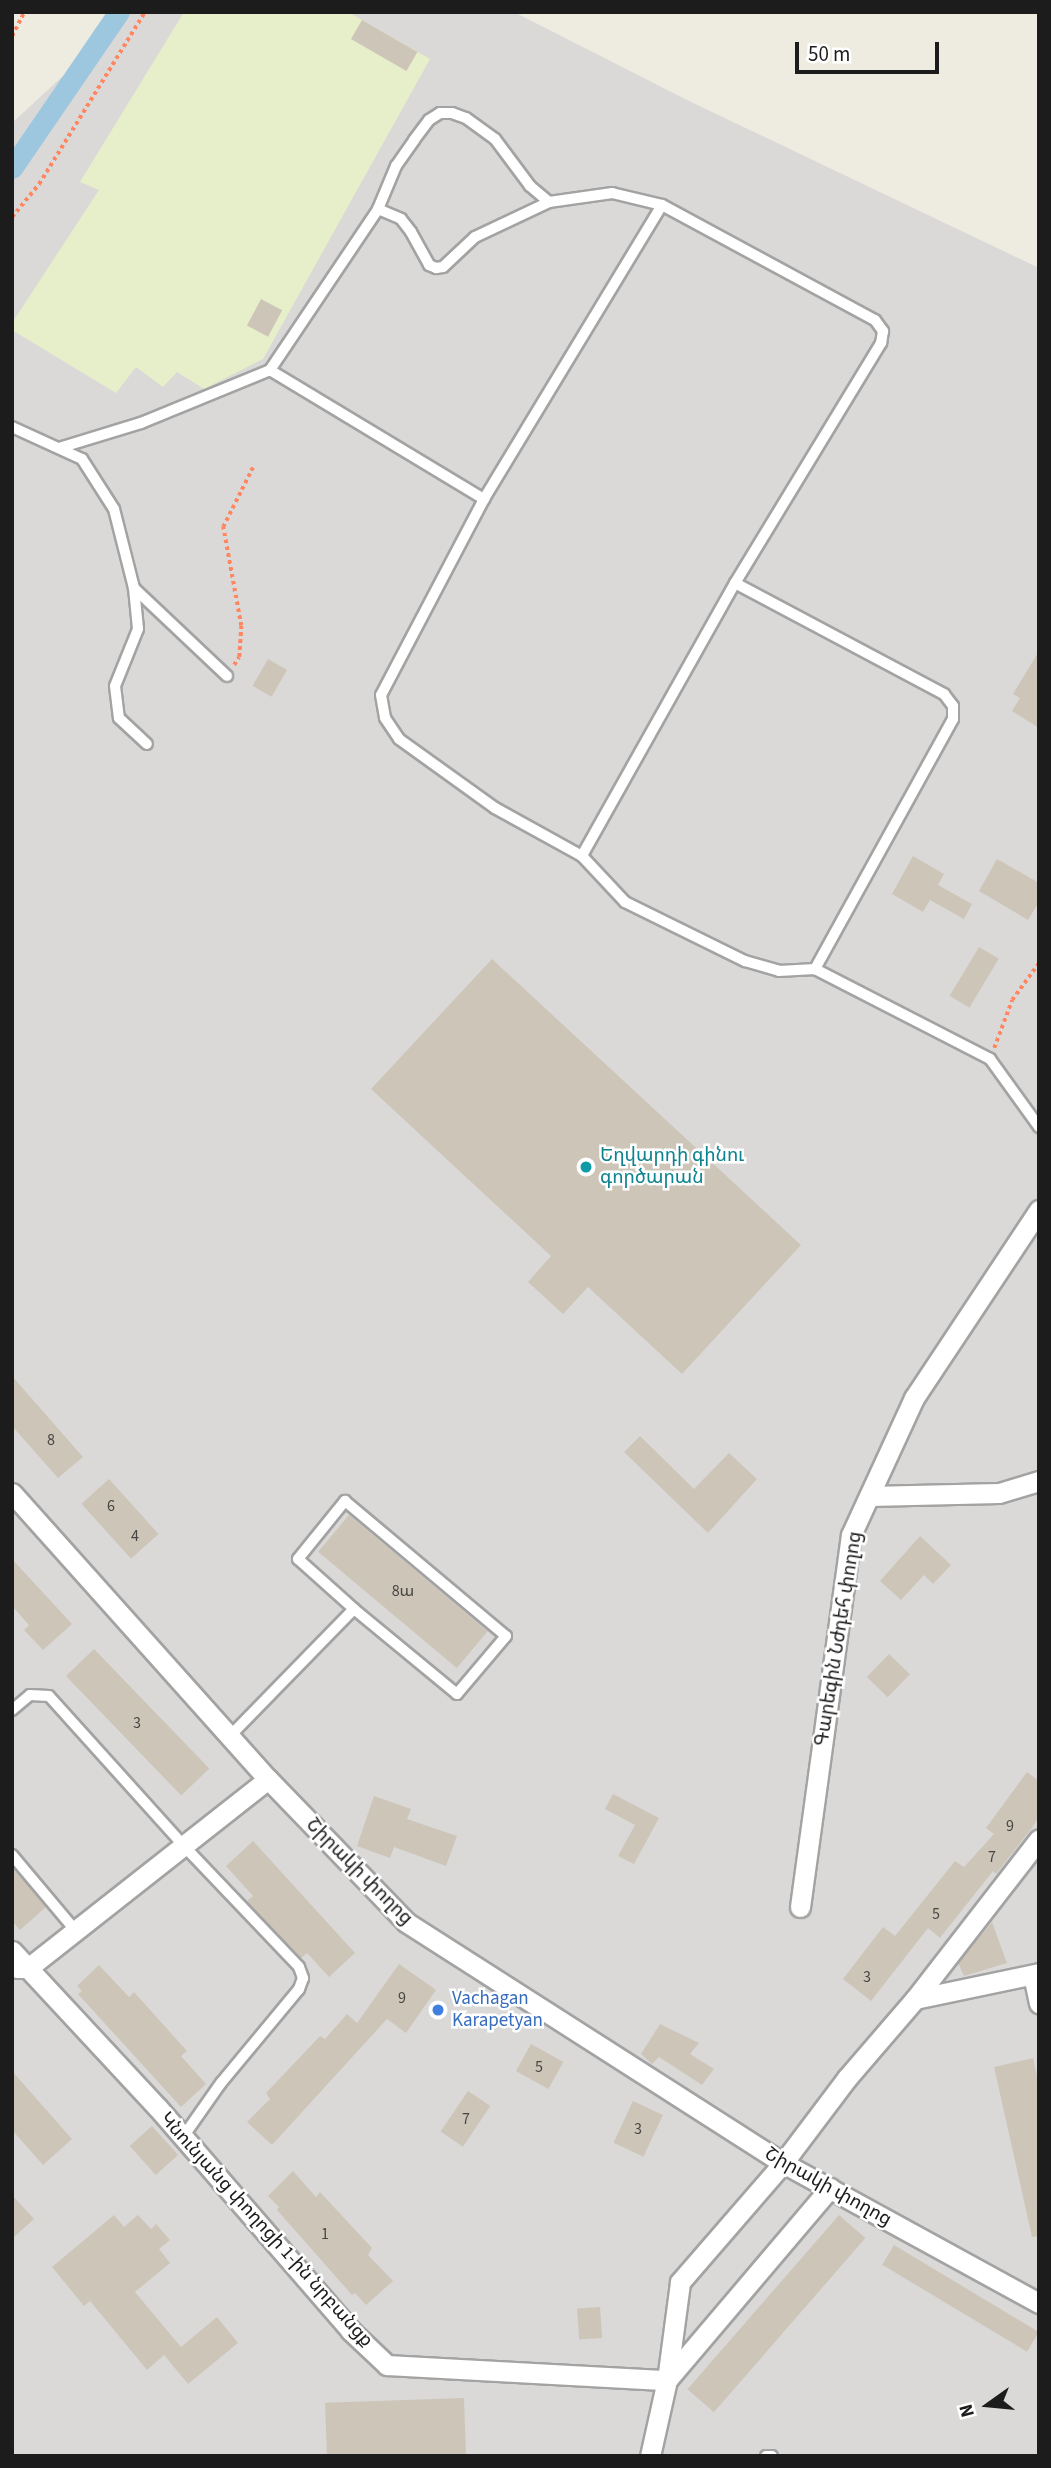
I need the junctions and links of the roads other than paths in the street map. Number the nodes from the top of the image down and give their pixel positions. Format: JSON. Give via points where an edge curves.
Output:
{"nodes":[{"id":1,"x":549,"y":202,"type":"junction"},
{"id":2,"x":662,"y":205,"type":"junction"},
{"id":3,"x":378,"y":209,"type":"junction"},
{"id":4,"x":270,"y":370,"type":"junction"},
{"id":5,"x":12,"y":426,"type":"edge"},
{"id":6,"x":59,"y":448,"type":"junction"},
{"id":7,"x":484,"y":499,"type":"junction"},
{"id":8,"x":735,"y":583,"type":"junction"},
{"id":9,"x":134,"y":588,"type":"junction"},
{"id":10,"x":227,"y":676,"type":"road end"},
{"id":11,"x":147,"y":744,"type":"dead end"},
{"id":12,"x":582,"y":856,"type":"junction"},
{"id":13,"x":815,"y":969,"type":"junction"},
{"id":14,"x":1039,"y":1127,"type":"edge"},
{"id":15,"x":1039,"y":1210,"type":"edge"},
{"id":16,"x":1039,"y":1482,"type":"edge"},
{"id":17,"x":12,"y":1493,"type":"edge"},
{"id":18,"x":869,"y":1496,"type":"junction"},
{"id":19,"x":354,"y":1609,"type":"junction"},
{"id":20,"x":12,"y":1710,"type":"edge"},
{"id":21,"x":230,"y":1736,"type":"junction"},
{"id":22,"x":268,"y":1779,"type":"junction"},
{"id":23,"x":1039,"y":1839,"type":"edge"},
{"id":24,"x":183,"y":1845,"type":"junction"},
{"id":25,"x":12,"y":1855,"type":"edge"},
{"id":26,"x":800,"y":1907,"type":"dead end"},
{"id":27,"x":75,"y":1930,"type":"junction"},
{"id":28,"x":12,"y":1951,"type":"edge"},
{"id":29,"x":20,"y":1968,"type":"edge"},
{"id":30,"x":1036,"y":1974,"type":"edge"},
{"id":31,"x":915,"y":1999,"type":"junction"},
{"id":32,"x":1039,"y":2003,"type":"edge"},
{"id":33,"x":183,"y":2137,"type":"junction"},
{"id":34,"x":783,"y":2163,"type":"junction"},
{"id":35,"x":830,"y":2188,"type":"junction"},
{"id":36,"x":1039,"y":2304,"type":"edge"},
{"id":37,"x":667,"y":2380,"type":"junction"},
{"id":38,"x":650,"y":2456,"type":"edge"},
{"id":39,"x":766,"y":2456,"type":"edge"},
{"id":40,"x":772,"y":2456,"type":"edge"}],
"edges":[{"from":1,"to":2,"type":"lane","via":[[612,193]]},
{"from":1,"to":3,"type":"lane","via":[[475,237],[443,267],[436,268],[429,265],[401,219]]},
{"from":1,"to":3,"type":"lane","via":[[530,186],[495,139],[466,118],[440,113],[429,120],[396,166]]},
{"from":2,"to":7,"type":"lane"},
{"from":2,"to":8,"type":"lane","via":[[875,320],[883,331],[881,343]]},
{"from":3,"to":4,"type":"lane"},
{"from":4,"to":6,"type":"lane","via":[[141,423]]},
{"from":4,"to":7,"type":"lane"},
{"from":5,"to":6,"type":"lane"},
{"from":6,"to":9,"type":"lane","via":[[82,459],[114,509]]},
{"from":7,"to":12,"type":"lane","via":[[381,695],[385,718],[400,739],[495,808]]},
{"from":8,"to":12,"type":"lane"},
{"from":8,"to":13,"type":"lane","via":[[944,694],[953,706],[953,719]]},
{"from":9,"to":10,"type":"lane"},
{"from":9,"to":11,"type":"lane","via":[[138,629],[115,686],[120,718]]},
{"from":12,"to":13,"type":"lane","via":[[625,902],[745,961],[779,971]]},
{"from":13,"to":14,"type":"lane","via":[[990,1059]]},
{"from":15,"to":18,"type":"street","name":"Գարեգին Նժդեհ փողոց","via":[[914,1398]]},
{"from":16,"to":18,"type":"street","via":[[999,1493]]},
{"from":17,"to":21,"type":"street","name":"Շիրակի փողոց"},
{"from":18,"to":26,"type":"street","name":"Գարեգին Նժդեհ փողոց","via":[[851,1535]]},
{"from":19,"to":19,"type":"lane","via":[[298,1559],[345,1501],[506,1636],[457,1693]]},
{"from":19,"to":21,"type":"lane"},
{"from":20,"to":24,"type":"lane","via":[[30,1695],[48,1696]]},
{"from":21,"to":22,"type":"street","name":"Շիրակի փողոց"},
{"from":22,"to":24,"type":"street"},
{"from":22,"to":34,"type":"street","name":"Շիրակի փողոց","via":[[406,1922]]},
{"from":23,"to":31,"type":"street"},
{"from":24,"to":27,"type":"street"},
{"from":24,"to":33,"type":"lane","via":[[299,1966],[303,1978]]},
{"from":25,"to":27,"type":"lane"},
{"from":27,"to":29,"type":"street"},
{"from":28,"to":29,"type":"street","name":"Կնունյանց փողոցի 1-ին նրբանցք"},
{"from":29,"to":33,"type":"street","name":"Կնունյանց փողոցի 1-ին նրբանցք"},
{"from":30,"to":31,"type":"street"},
{"from":30,"to":32,"type":"street"},
{"from":31,"to":34,"type":"street","via":[[846,2078]]},
{"from":33,"to":37,"type":"street","name":"Կնունյանց փողոցի 1-ին նրբանցք","via":[[350,2330],[387,2365]]},
{"from":34,"to":35,"type":"street","name":"Շիրակի փողոց"},
{"from":34,"to":37,"type":"street","via":[[680,2282]]},
{"from":35,"to":36,"type":"street","name":"Շիրակի փողոց"},
{"from":35,"to":37,"type":"street"},
{"from":37,"to":38,"type":"street"},
{"from":39,"to":40,"type":"lane"}]}
